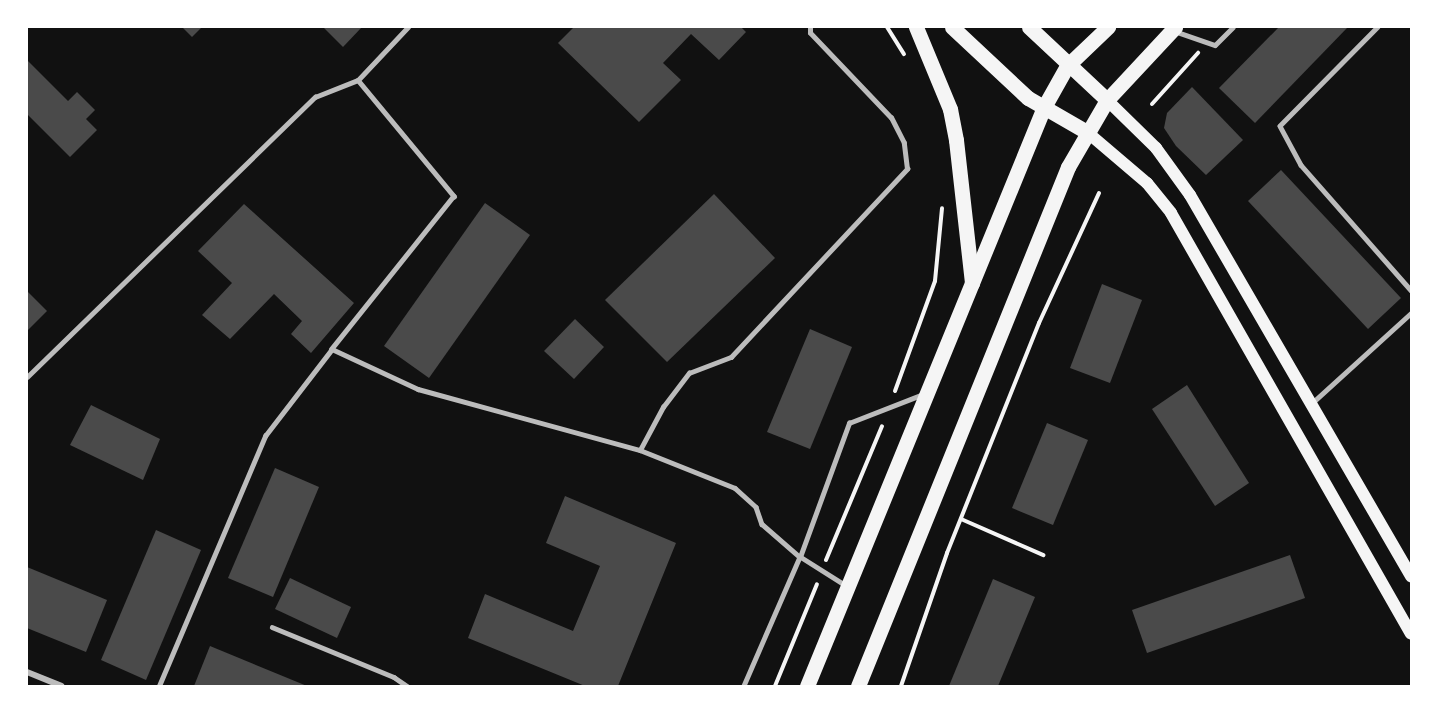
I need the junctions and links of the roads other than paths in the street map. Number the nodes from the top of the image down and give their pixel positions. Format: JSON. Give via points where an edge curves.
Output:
{"nodes":[{"id":1,"x":408,"y":27,"type":"edge"},
{"id":2,"x":810,"y":27,"type":"edge"},
{"id":3,"x":916,"y":27,"type":"edge"},
{"id":4,"x":952,"y":27,"type":"edge"},
{"id":5,"x":1029,"y":27,"type":"edge"},
{"id":6,"x":1108,"y":27,"type":"edge"},
{"id":7,"x":1233,"y":27,"type":"edge"},
{"id":8,"x":1378,"y":27,"type":"edge"},
{"id":9,"x":1173,"y":28,"type":"edge"},
{"id":10,"x":1067,"y":66,"type":"junction"},
{"id":11,"x":358,"y":80,"type":"junction"},
{"id":12,"x":1107,"y":100,"type":"junction"},
{"id":13,"x":1044,"y":107,"type":"junction"},
{"id":14,"x":1087,"y":132,"type":"junction"},
{"id":15,"x":972,"y":285,"type":"junction"},
{"id":16,"x":1411,"y":290,"type":"edge"},
{"id":17,"x":1411,"y":313,"type":"edge"},
{"id":18,"x":332,"y":349,"type":"junction"},
{"id":19,"x":27,"y":377,"type":"edge"},
{"id":20,"x":929,"y":392,"type":"junction"},
{"id":21,"x":1311,"y":404,"type":"junction"},
{"id":22,"x":640,"y":450,"type":"junction"},
{"id":23,"x":800,"y":557,"type":"junction"},
{"id":24,"x":1411,"y":577,"type":"edge"},
{"id":25,"x":847,"y":587,"type":"junction"},
{"id":26,"x":272,"y":627,"type":"dead end"},
{"id":27,"x":1411,"y":633,"type":"edge"},
{"id":28,"x":27,"y":672,"type":"edge"},
{"id":29,"x":61,"y":686,"type":"edge"},
{"id":30,"x":159,"y":686,"type":"edge"},
{"id":31,"x":407,"y":686,"type":"edge"},
{"id":32,"x":744,"y":686,"type":"edge"},
{"id":33,"x":807,"y":686,"type":"edge"},
{"id":34,"x":858,"y":686,"type":"edge"}],
"edges":[{"from":1,"to":11,"type":"lane"},
{"from":2,"to":22,"type":"lane","via":[[810,33],[891,118],[904,143],[907,169],[731,357],[689,373],[663,407]]},
{"from":3,"to":15,"type":"main road","via":[[950,109]]},
{"from":4,"to":13,"type":"main road","via":[[1028,98]]},
{"from":5,"to":10,"type":"main road"},
{"from":6,"to":10,"type":"main road"},
{"from":7,"to":9,"type":"lane","via":[[1215,45]]},
{"from":8,"to":16,"type":"lane","via":[[1280,126],[1301,165]]},
{"from":9,"to":12,"type":"main road"},
{"from":10,"to":12,"type":"main road"},
{"from":10,"to":13,"type":"main road"},
{"from":11,"to":18,"type":"lane","via":[[454,196]]},
{"from":11,"to":19,"type":"lane","via":[[315,97]]},
{"from":12,"to":14,"type":"main road"},
{"from":12,"to":21,"type":"main road","via":[[1136,126],[1179,178]]},
{"from":13,"to":14,"type":"main road"},
{"from":13,"to":15,"type":"main road"},
{"from":14,"to":27,"type":"main road","via":[[1147,183],[1171,213]]},
{"from":14,"to":34,"type":"main road","via":[[1068,167]]},
{"from":15,"to":20,"type":"main road"},
{"from":17,"to":21,"type":"lane"},
{"from":18,"to":22,"type":"lane","via":[[418,389]]},
{"from":18,"to":30,"type":"lane","via":[[265,436]]},
{"from":20,"to":23,"type":"lane","via":[[849,423]]},
{"from":20,"to":25,"type":"main road"},
{"from":21,"to":24,"type":"main road"},
{"from":22,"to":23,"type":"lane","via":[[735,488],[756,507],[762,524]]},
{"from":23,"to":25,"type":"lane"},
{"from":23,"to":32,"type":"lane"},
{"from":25,"to":33,"type":"main road"},
{"from":26,"to":31,"type":"lane","via":[[394,677]]},
{"from":28,"to":29,"type":"street"}]}
